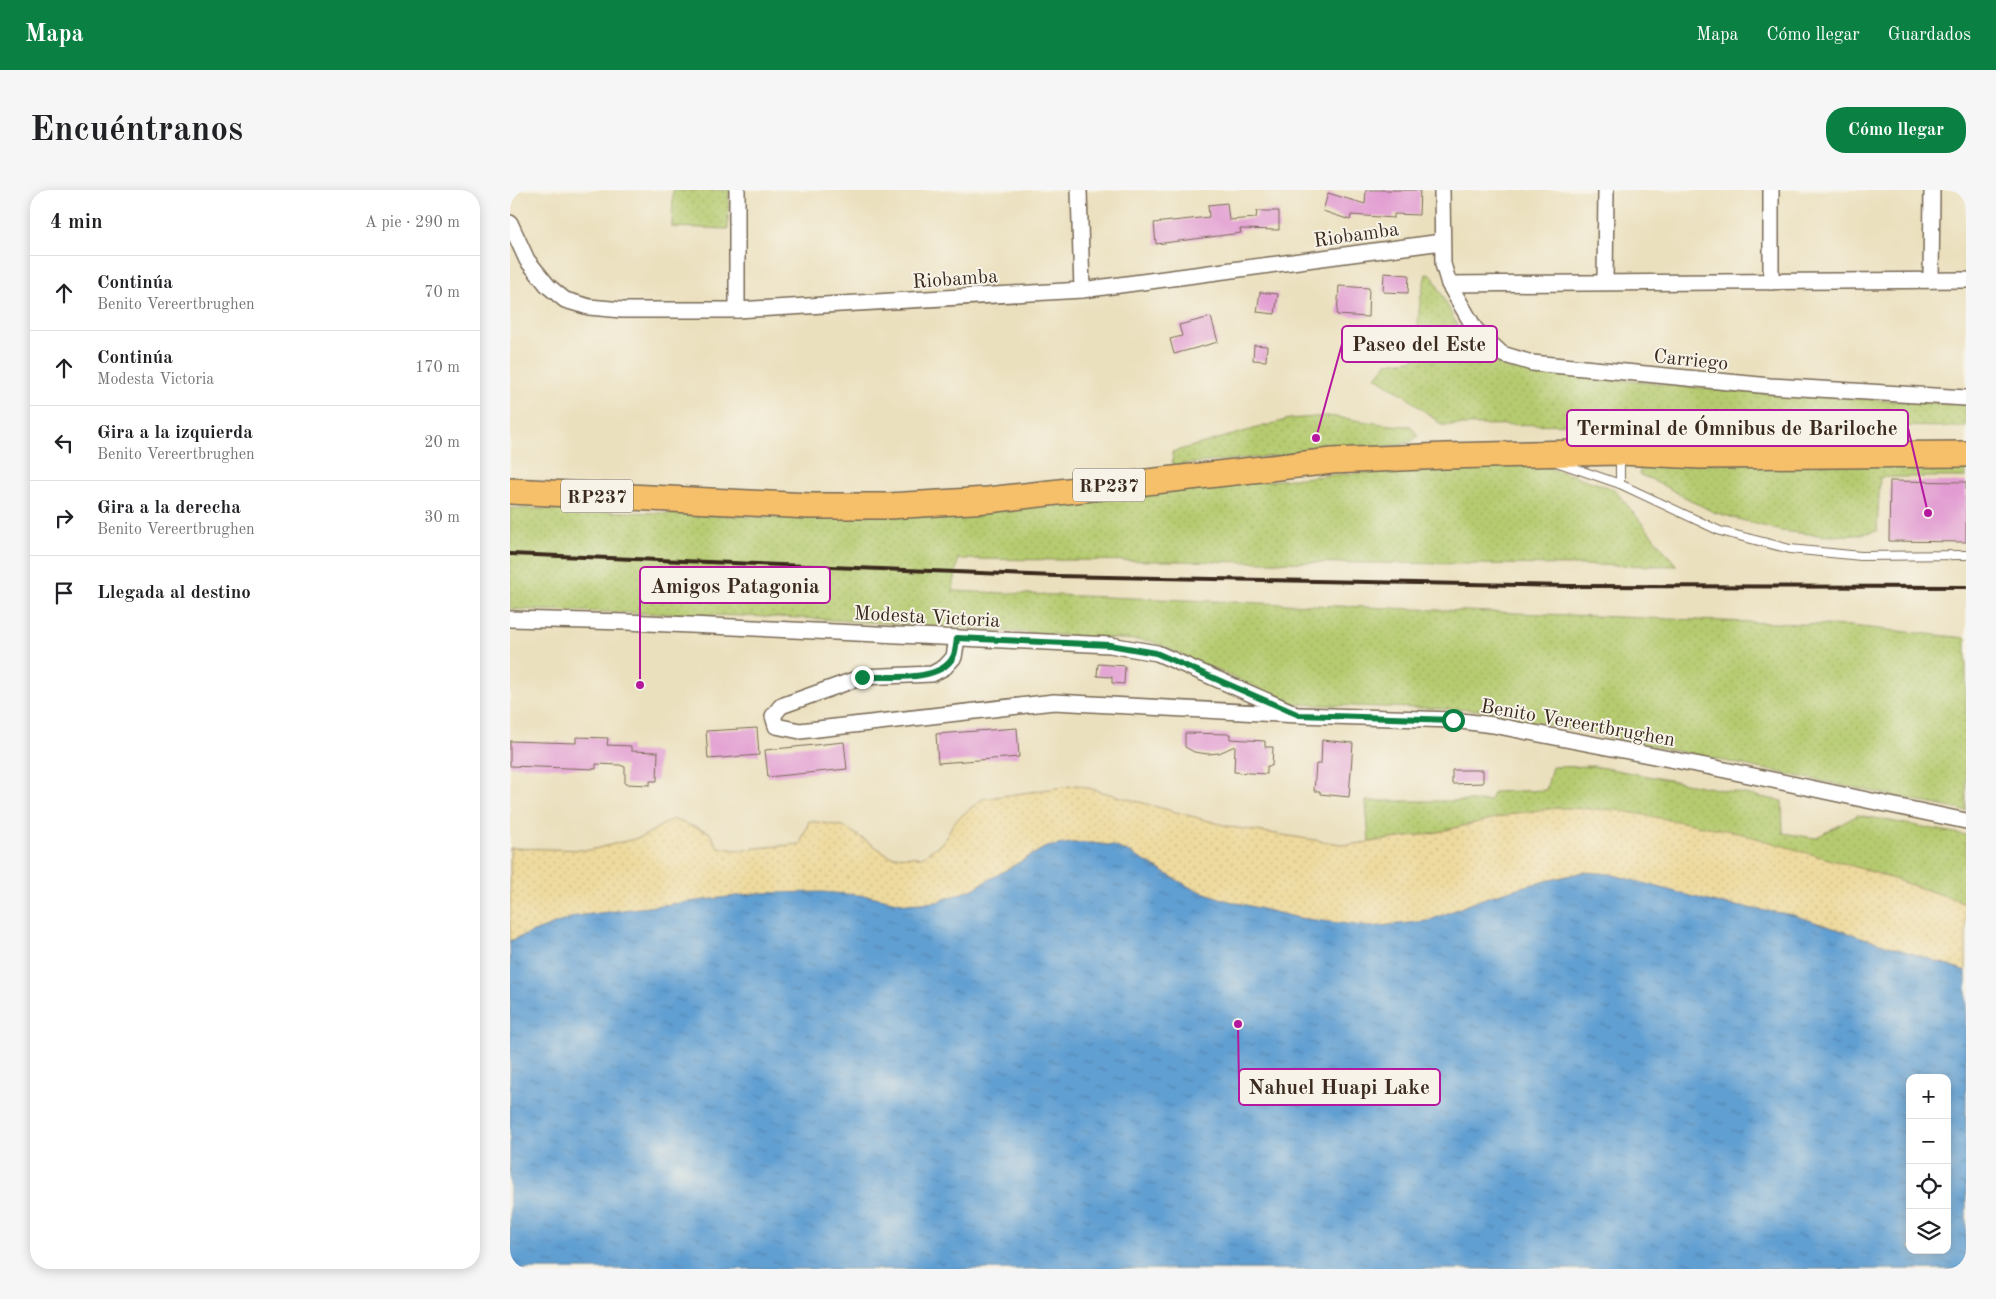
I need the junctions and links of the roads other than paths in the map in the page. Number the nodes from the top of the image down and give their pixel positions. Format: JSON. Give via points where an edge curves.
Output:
{"nodes":[{"id":1,"x":737,"y":190,"type":"edge"},
{"id":2,"x":1079,"y":190,"type":"edge"},
{"id":3,"x":1442,"y":190,"type":"edge"},
{"id":4,"x":1606,"y":190,"type":"edge"},
{"id":5,"x":1771,"y":190,"type":"edge"},
{"id":6,"x":1932,"y":190,"type":"edge"},
{"id":7,"x":510,"y":223,"type":"edge"},
{"id":8,"x":1442,"y":242,"type":"junction"},
{"id":9,"x":1932,"y":280,"type":"junction"},
{"id":10,"x":1966,"y":280,"type":"edge"},
{"id":11,"x":1605,"y":281,"type":"junction"},
{"id":12,"x":1771,"y":282,"type":"junction"},
{"id":13,"x":1449,"y":284,"type":"junction"},
{"id":14,"x":1082,"y":290,"type":"junction"},
{"id":15,"x":737,"y":310,"type":"junction"},
{"id":16,"x":1966,"y":398,"type":"edge"},
{"id":17,"x":1663,"y":446,"type":"dead end"},
{"id":18,"x":1622,"y":448,"type":"junction"},
{"id":19,"x":1534,"y":454,"type":"junction"},
{"id":20,"x":1966,"y":454,"type":"edge"},
{"id":21,"x":1701,"y":456,"type":"junction"},
{"id":22,"x":1620,"y":484,"type":"junction"},
{"id":23,"x":510,"y":491,"type":"edge"},
{"id":24,"x":1966,"y":556,"type":"edge"},
{"id":25,"x":510,"y":619,"type":"edge"},
{"id":26,"x":957,"y":638,"type":"junction"},
{"id":27,"x":1299,"y":715,"type":"junction"},
{"id":28,"x":1966,"y":821,"type":"edge"}],
"edges":[{"from":1,"to":15,"type":"street"},
{"from":2,"to":14,"type":"street"},
{"from":3,"to":8,"type":"street","name":"Carriego"},
{"from":4,"to":11,"type":"street"},
{"from":5,"to":12,"type":"street"},
{"from":6,"to":9,"type":"street"},
{"from":7,"to":15,"type":"street","name":"Riobamba","via":[[527,260],[548,286],[565,300],[589,307],[622,310]]},
{"from":8,"to":13,"type":"street","name":"Carriego","via":[[1443,264]]},
{"from":8,"to":14,"type":"street","name":"Riobamba"},
{"from":9,"to":10,"type":"street"},
{"from":9,"to":12,"type":"street"},
{"from":11,"to":12,"type":"street"},
{"from":11,"to":13,"type":"street"},
{"from":13,"to":16,"type":"street","name":"Carriego","via":[[1475,329],[1502,354],[1532,363],[1770,386]]},
{"from":14,"to":15,"type":"street","name":"Riobamba"},
{"from":17,"to":21,"type":"lane"},
{"from":18,"to":19,"type":"main road","number":"RP237"},
{"from":18,"to":21,"type":"main road","number":"RP237"},
{"from":18,"to":22,"type":"lane"},
{"from":19,"to":22,"type":"lane"},
{"from":19,"to":23,"type":"main road","number":"RP237","via":[[1332,461],[988,500],[889,506],[809,506]]},
{"from":20,"to":21,"type":"main road","number":"RP237"},
{"from":22,"to":24,"type":"lane","via":[[1720,531],[1790,549],[1860,556]]},
{"from":25,"to":26,"type":"street","name":"Modesta Victoria"},
{"from":26,"to":27,"type":"street","name":"Modesta Victoria","via":[[1110,645],[1156,653]]},
{"from":26,"to":27,"type":"street","name":"Benito Vereertbrughen","via":[[954,657],[932,674],[862,677],[781,706],[773,716],[776,726],[800,731],[1054,702]]},
{"from":27,"to":28,"type":"street","name":"Benito Vereertbrughen","via":[[1453,720],[1493,725]]}]}
